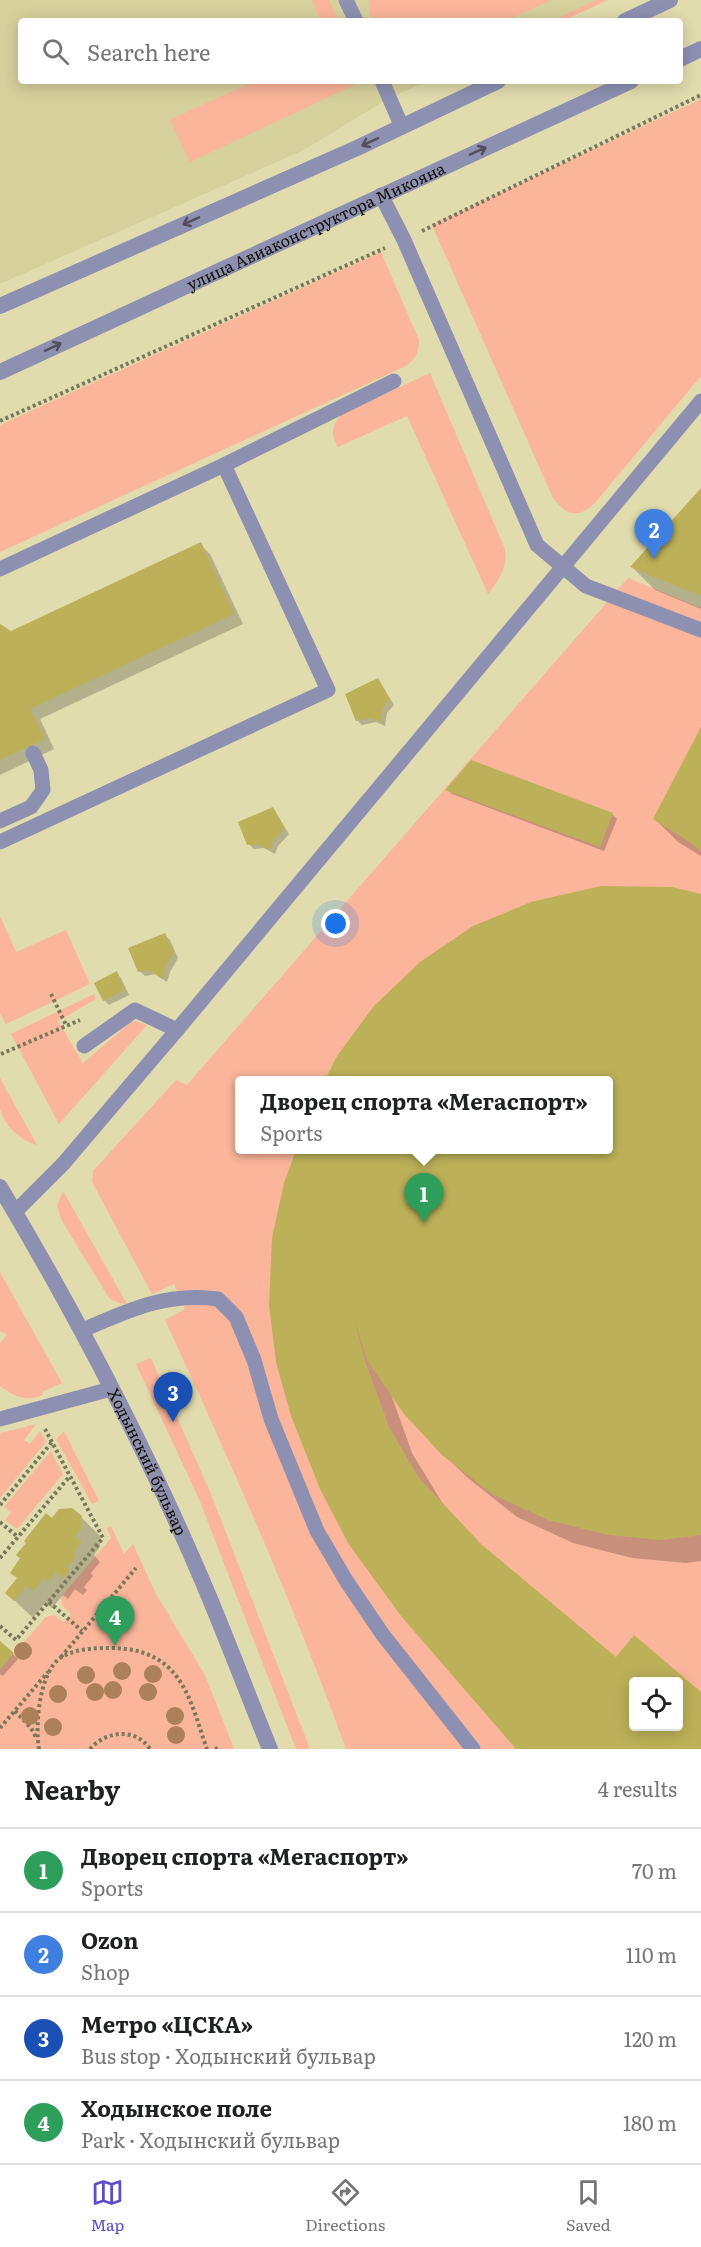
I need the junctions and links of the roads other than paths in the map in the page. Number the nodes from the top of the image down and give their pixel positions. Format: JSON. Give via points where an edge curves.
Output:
{"nodes":[{"id":1,"x":346,"y":0,"type":"edge"},
{"id":2,"x":670,"y":0,"type":"edge"},
{"id":3,"x":355,"y":18,"type":"edge"},
{"id":4,"x":631,"y":18,"type":"edge"},
{"id":5,"x":701,"y":49,"type":"edge"},
{"id":6,"x":683,"y":58,"type":"edge"},
{"id":7,"x":383,"y":84,"type":"edge"},
{"id":8,"x":492,"y":84,"type":"edge"},
{"id":9,"x":624,"y":84,"type":"edge"},
{"id":10,"x":402,"y":127,"type":"junction"},
{"id":11,"x":381,"y":195,"type":"junction"},
{"id":12,"x":0,"y":306,"type":"edge"},
{"id":13,"x":0,"y":372,"type":"edge"},
{"id":14,"x":394,"y":381,"type":"dead end"},
{"id":15,"x":701,"y":402,"type":"edge"},
{"id":16,"x":224,"y":465,"type":"junction"},
{"id":17,"x":563,"y":566,"type":"junction"},
{"id":18,"x":0,"y":569,"type":"edge"},
{"id":19,"x":701,"y":630,"type":"edge"},
{"id":20,"x":33,"y":753,"type":"dead end"},
{"id":21,"x":0,"y":821,"type":"edge"},
{"id":22,"x":0,"y":842,"type":"edge"},
{"id":23,"x":177,"y":1030,"type":"junction"},
{"id":24,"x":84,"y":1046,"type":"dead end"},
{"id":25,"x":0,"y":1187,"type":"edge"},
{"id":26,"x":15,"y":1212,"type":"junction"},
{"id":27,"x":83,"y":1330,"type":"junction"},
{"id":28,"x":111,"y":1389,"type":"junction"},
{"id":29,"x":0,"y":1419,"type":"edge"},
{"id":30,"x":270,"y":1749,"type":"edge"},
{"id":31,"x":473,"y":1749,"type":"edge"}],
"edges":[{"from":1,"to":3,"type":"lane"},
{"from":2,"to":4,"type":"street"},
{"from":5,"to":6,"type":"street"},
{"from":7,"to":10,"type":"lane"},
{"from":8,"to":10,"type":"street"},
{"from":11,"to":9,"type":"street","name":"улица Авиаконструктора Микояна","one_way":true},
{"from":10,"to":12,"type":"street","one_way":true},
{"from":13,"to":11,"type":"street","name":"улица Авиаконструктора Микояна","one_way":true},
{"from":11,"to":17,"type":"lane","via":[[537,545]]},
{"from":14,"to":16,"type":"lane"},
{"from":15,"to":17,"type":"lane"},
{"from":16,"to":18,"type":"lane"},
{"from":16,"to":22,"type":"lane","via":[[328,690]]},
{"from":17,"to":19,"type":"lane","via":[[586,586]]},
{"from":17,"to":23,"type":"lane"},
{"from":20,"to":21,"type":"lane","via":[[41,770],[43,790],[31,807]]},
{"from":23,"to":24,"type":"lane","via":[[135,1010]]},
{"from":23,"to":26,"type":"lane","via":[[63,1164]]},
{"from":25,"to":26,"type":"street","name":"Ходынский бульвар"},
{"from":26,"to":27,"type":"street","name":"Ходынский бульвар"},
{"from":27,"to":28,"type":"street","name":"Ходынский бульвар"},
{"from":27,"to":31,"type":"lane","via":[[137,1306],[198,1296],[218,1299],[236,1317],[254,1360],[271,1419],[317,1531],[383,1635]]},
{"from":28,"to":29,"type":"lane"},
{"from":28,"to":30,"type":"street","name":"Ходынский бульвар","via":[[202,1579]]}]}
